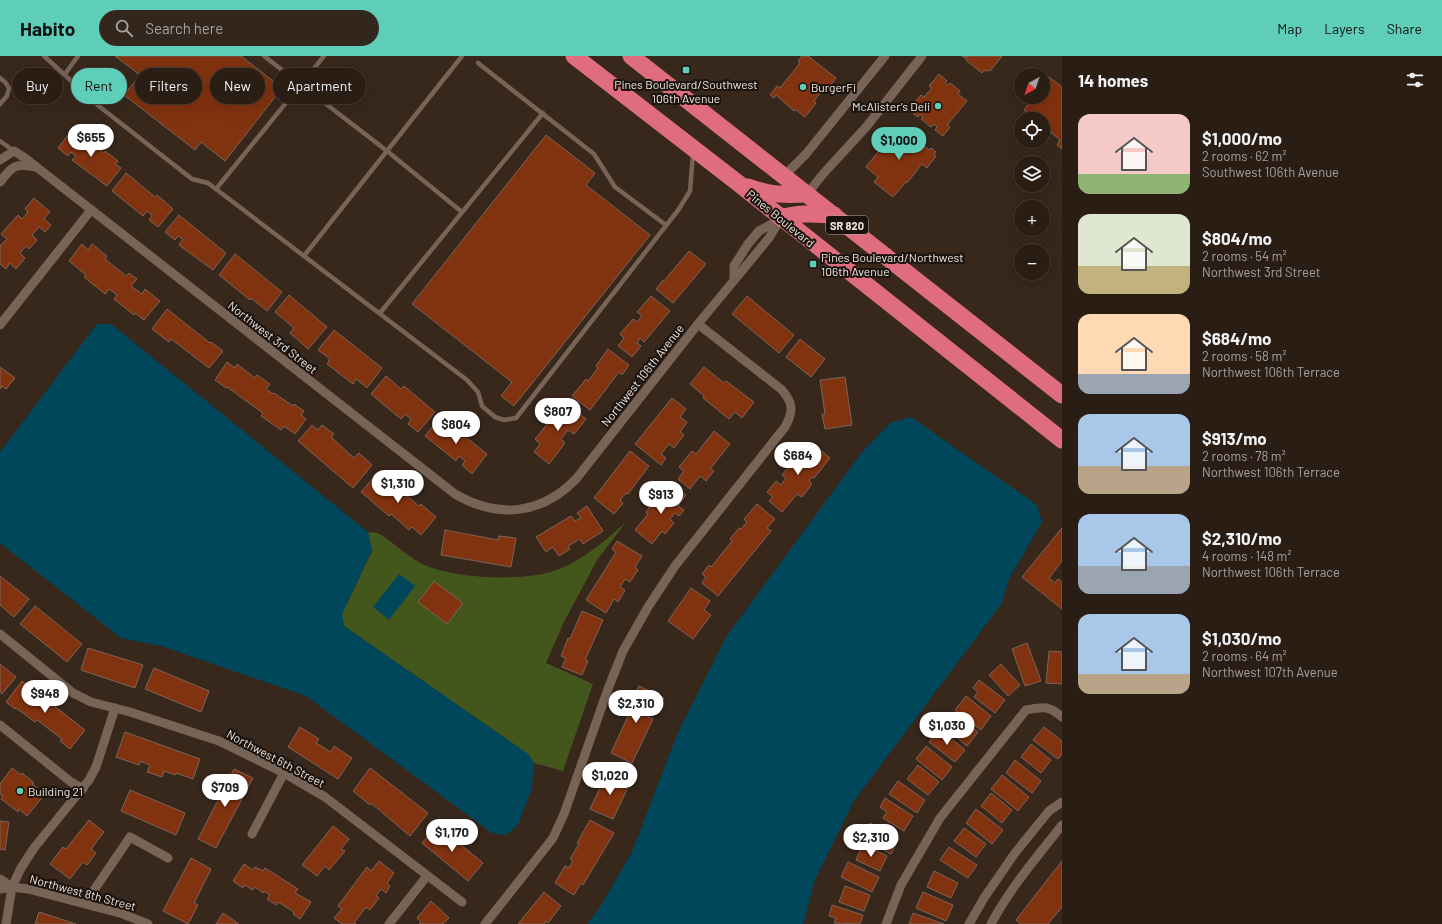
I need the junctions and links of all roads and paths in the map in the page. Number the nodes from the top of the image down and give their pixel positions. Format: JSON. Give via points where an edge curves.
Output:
{"nodes":[{"id":1,"x":44,"y":56,"type":"edge"},
{"id":2,"x":78,"y":56,"type":"edge"},
{"id":3,"x":264,"y":56,"type":"edge"},
{"id":4,"x":324,"y":56,"type":"edge"},
{"id":5,"x":462,"y":56,"type":"edge"},
{"id":6,"x":574,"y":56,"type":"edge"},
{"id":7,"x":631,"y":56,"type":"edge"},
{"id":8,"x":885,"y":56,"type":"edge"},
{"id":9,"x":922,"y":56,"type":"edge"},
{"id":10,"x":478,"y":63,"type":"dead end"},
{"id":11,"x":280,"y":68,"type":"edge"},
{"id":12,"x":314,"y":68,"type":"edge"},
{"id":13,"x":65,"y":74,"type":"junction"},
{"id":14,"x":0,"y":78,"type":"edge"},
{"id":15,"x":0,"y":104,"type":"edge"},
{"id":16,"x":285,"y":104,"type":"edge"},
{"id":17,"x":326,"y":104,"type":"edge"},
{"id":18,"x":542,"y":114,"type":"junction"},
{"id":19,"x":0,"y":141,"type":"edge"},
{"id":20,"x":694,"y":149,"type":"junction"},
{"id":21,"x":14,"y":151,"type":"junction"},
{"id":22,"x":387,"y":152,"type":"junction"},
{"id":23,"x":0,"y":160,"type":"edge"},
{"id":24,"x":39,"y":168,"type":"junction"},
{"id":25,"x":784,"y":176,"type":"junction"},
{"id":26,"x":0,"y":182,"type":"edge"},
{"id":27,"x":738,"y":183,"type":"junction"},
{"id":28,"x":216,"y":189,"type":"junction"},
{"id":29,"x":807,"y":194,"type":"junction"},
{"id":30,"x":91,"y":210,"type":"junction"},
{"id":31,"x":462,"y":212,"type":"junction"},
{"id":32,"x":834,"y":215,"type":"junction"},
{"id":33,"x":781,"y":218,"type":"junction"},
{"id":34,"x":666,"y":226,"type":"junction"},
{"id":35,"x":304,"y":256,"type":"junction"},
{"id":36,"x":380,"y":313,"type":"junction"},
{"id":37,"x":698,"y":324,"type":"junction"},
{"id":38,"x":0,"y":325,"type":"edge"},
{"id":39,"x":1062,"y":395,"type":"edge"},
{"id":40,"x":1062,"y":440,"type":"edge"},
{"id":41,"x":529,"y":508,"type":"joint"},
{"id":42,"x":0,"y":634,"type":"edge"},
{"id":43,"x":115,"y":708,"type":"junction"},
{"id":44,"x":1062,"y":717,"type":"edge"},
{"id":45,"x":0,"y":725,"type":"edge"},
{"id":46,"x":284,"y":773,"type":"junction"},
{"id":47,"x":83,"y":789,"type":"junction"},
{"id":48,"x":1062,"y":802,"type":"edge"},
{"id":49,"x":1062,"y":825,"type":"edge"},
{"id":50,"x":252,"y":834,"type":"dead end"},
{"id":51,"x":168,"y":858,"type":"dead end"},
{"id":52,"x":427,"y":876,"type":"junction"},
{"id":53,"x":0,"y":879,"type":"edge"},
{"id":54,"x":12,"y":887,"type":"junction"},
{"id":55,"x":0,"y":889,"type":"edge"},
{"id":56,"x":462,"y":902,"type":"dead end"},
{"id":57,"x":88,"y":904,"type":"junction"},
{"id":58,"x":6,"y":924,"type":"edge"},
{"id":59,"x":148,"y":924,"type":"edge"},
{"id":60,"x":389,"y":924,"type":"edge"},
{"id":61,"x":485,"y":924,"type":"edge"},
{"id":62,"x":886,"y":924,"type":"edge"},
{"id":63,"x":969,"y":924,"type":"edge"},
{"id":64,"x":991,"y":924,"type":"edge"}],
"edges":[{"from":1,"to":13,"type":"lane"},
{"from":2,"to":13,"type":"lane"},
{"from":3,"to":11,"type":"lane"},
{"from":4,"to":12,"type":"lane"},
{"from":5,"to":22,"type":"lane"},
{"from":6,"to":20,"type":"highway","name":"Pines Boulevard","number":"SR 820"},
{"from":7,"to":25,"type":"highway","number":"SR 820"},
{"from":8,"to":25,"type":"street","via":[[806,154]]},
{"from":9,"to":29,"type":"street","via":[[867,126]]},
{"from":10,"to":18,"type":"lane"},
{"from":13,"to":28,"type":"lane","via":[[100,107],[192,179],[208,183]]},
{"from":14,"to":15,"type":"lane","via":[[9,88],[7,96]]},
{"from":16,"to":28,"type":"lane"},
{"from":17,"to":22,"type":"lane"},
{"from":18,"to":31,"type":"lane"},
{"from":18,"to":34,"type":"lane","via":[[594,154],[615,187]]},
{"from":19,"to":21,"type":"lane"},
{"from":20,"to":27,"type":"highway","name":"Pines Boulevard","number":"SR 820"},
{"from":20,"to":34,"type":"lane","via":[[690,191]]},
{"from":21,"to":23,"type":"street"},
{"from":21,"to":24,"type":"street","name":"Northwest 3rd Street"},
{"from":22,"to":31,"type":"lane"},
{"from":22,"to":35,"type":"lane"},
{"from":24,"to":26,"type":"street","via":[[16,166]]},
{"from":24,"to":30,"type":"street","name":"Northwest 3rd Street"},
{"from":25,"to":29,"type":"highway","number":"SR 820"},
{"from":27,"to":29,"type":"highway","via":[[765,193]]},
{"from":27,"to":33,"type":"highway","name":"Pines Boulevard","number":"SR 820"},
{"from":28,"to":35,"type":"lane"},
{"from":29,"to":32,"type":"highway","number":"SR 820"},
{"from":30,"to":38,"type":"street"},
{"from":30,"to":41,"type":"street","name":"Northwest 3rd Street","via":[[455,494],[491,509]]},
{"from":31,"to":36,"type":"lane"},
{"from":32,"to":33,"type":"highway","via":[[805,213]]},
{"from":32,"to":39,"type":"highway","number":"SR 820"},
{"from":33,"to":37,"type":"street","name":"Northwest 106th Avenue","via":[[759,231],[748,244],[734,266],[734,280]]},
{"from":33,"to":40,"type":"highway","name":"Pines Boulevard","number":"SR 820"},
{"from":34,"to":36,"type":"lane","via":[[516,418],[504,420],[482,406],[478,392],[467,380]]},
{"from":35,"to":36,"type":"lane"},
{"from":37,"to":41,"type":"street","name":"Northwest 106th Avenue","via":[[576,479],[561,493]]},
{"from":37,"to":61,"type":"street","via":[[781,389],[789,399],[790,418],[675,566],[648,607],[623,651],[564,814],[552,838]]},
{"from":42,"to":43,"type":"street","name":"Northwest 6th Street","via":[[73,693],[91,702]]},
{"from":43,"to":46,"type":"street","name":"Northwest 6th Street","via":[[219,741]]},
{"from":43,"to":47,"type":"street","via":[[96,767]]},
{"from":44,"to":62,"type":"street","via":[[1044,707],[1026,710],[940,818],[901,885]]},
{"from":45,"to":47,"type":"street"},
{"from":46,"to":50,"type":"street"},
{"from":46,"to":52,"type":"street","name":"Northwest 6th Street","via":[[325,797]]},
{"from":47,"to":54,"type":"street","via":[[34,848]]},
{"from":48,"to":63,"type":"street","via":[[1049,811],[1015,853]]},
{"from":49,"to":64,"type":"street","via":[[999,908]]},
{"from":51,"to":57,"type":"street","via":[[130,837],[90,896]]},
{"from":52,"to":56,"type":"street","name":"Northwest 6th Street"},
{"from":52,"to":60,"type":"street"},
{"from":53,"to":54,"type":"street","name":"Northwest 8th Street"},
{"from":54,"to":55,"type":"street","name":"Northwest 8th Street"},
{"from":54,"to":57,"type":"street","name":"Northwest 8th Street"},
{"from":54,"to":58,"type":"street"},
{"from":57,"to":59,"type":"street","name":"Northwest 8th Street"}]}
